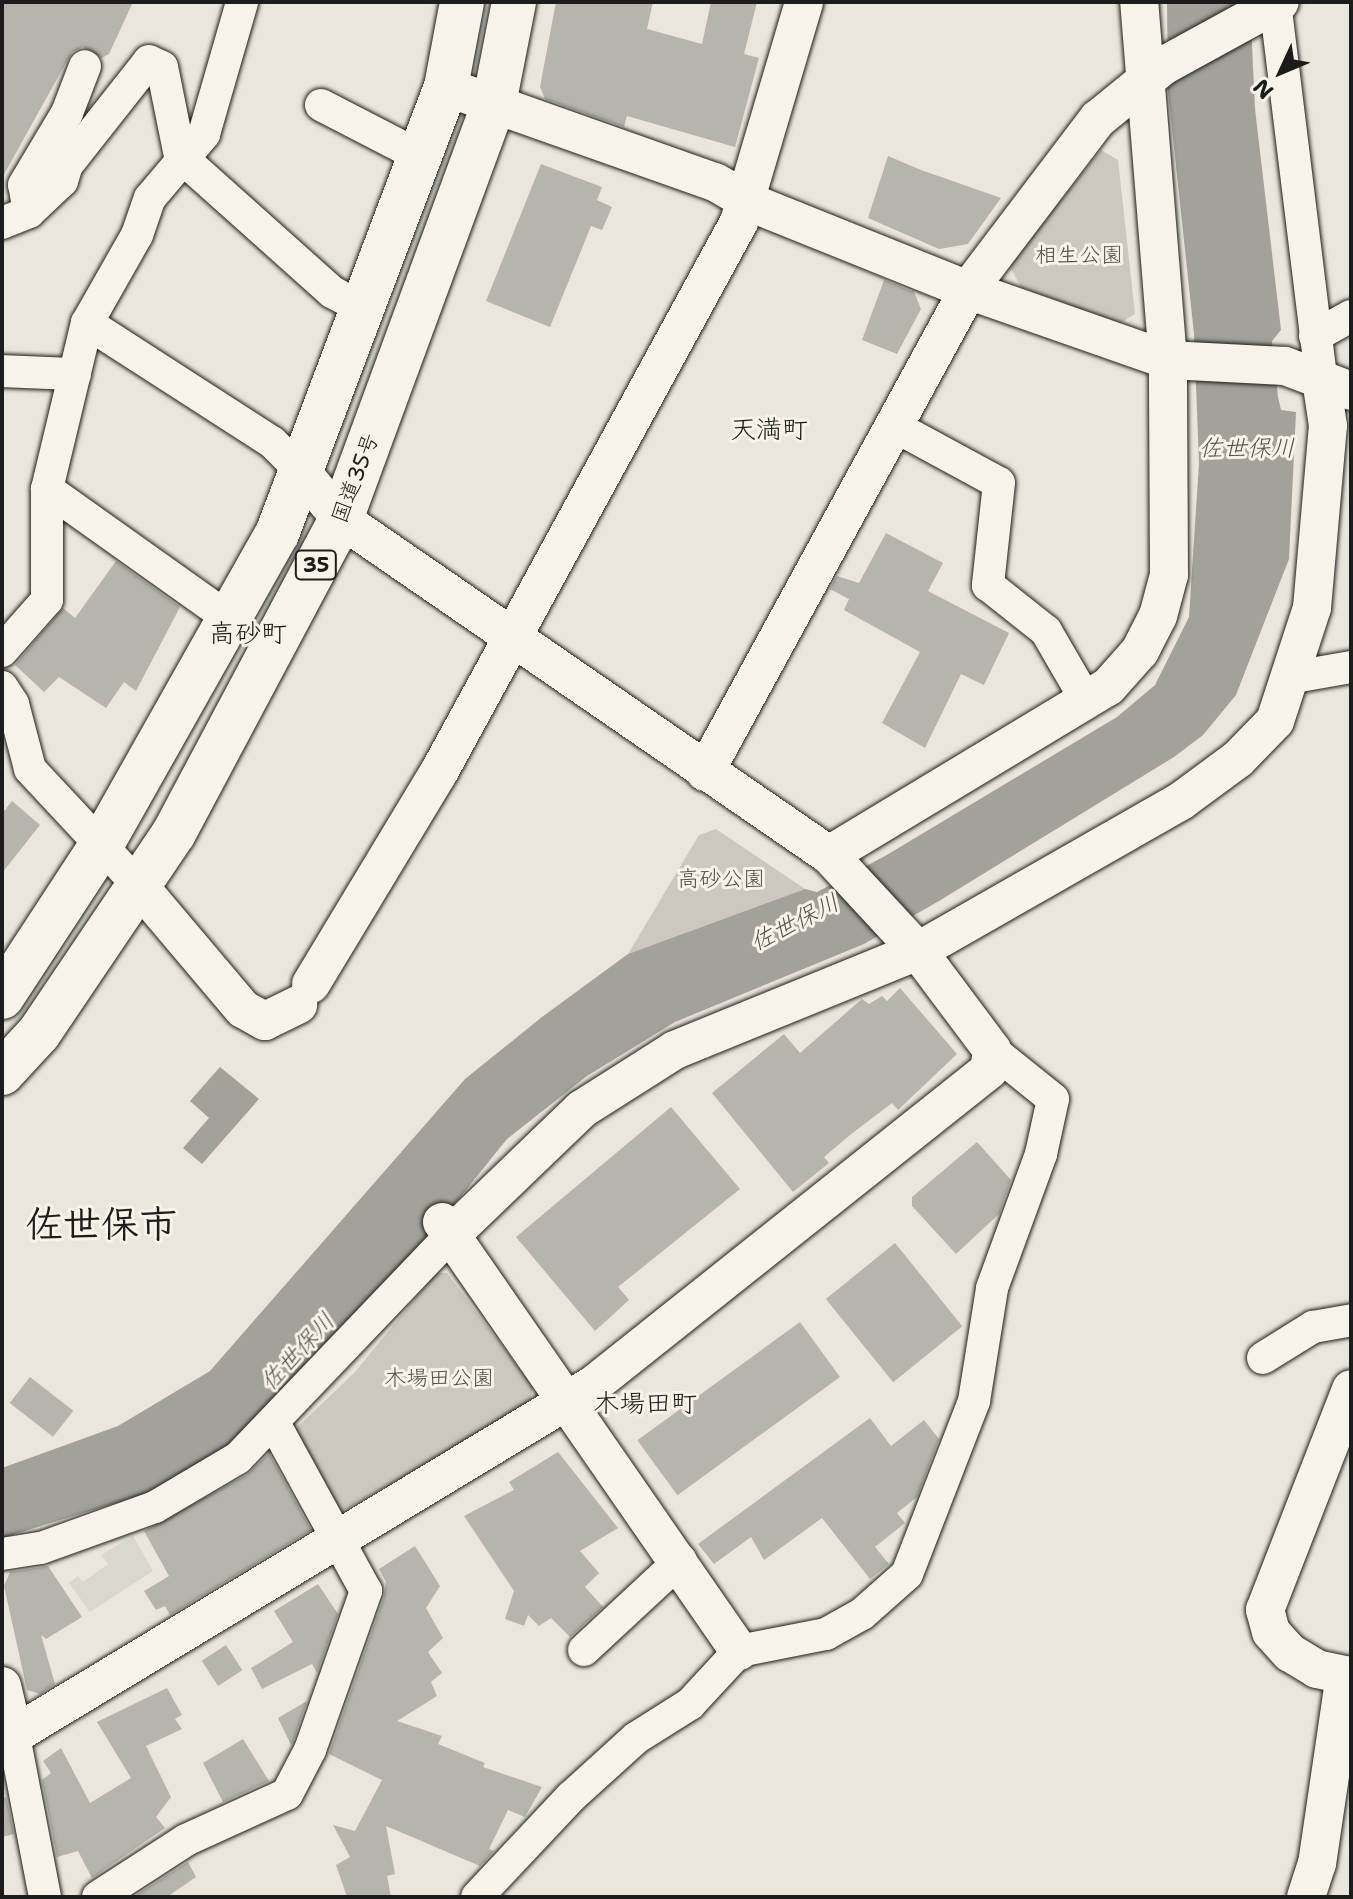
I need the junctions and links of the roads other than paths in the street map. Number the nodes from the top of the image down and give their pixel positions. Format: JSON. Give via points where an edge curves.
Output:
{"nodes":[{"id":1,"x":242,"y":2,"type":"edge"},
{"id":2,"x":462,"y":2,"type":"edge"},
{"id":3,"x":514,"y":2,"type":"edge"},
{"id":4,"x":804,"y":2,"type":"edge"},
{"id":5,"x":1139,"y":2,"type":"edge"},
{"id":6,"x":1272,"y":6,"type":"edge"},
{"id":7,"x":85,"y":66,"type":"dead end"},
{"id":8,"x":1154,"y":74,"type":"junction"},
{"id":9,"x":446,"y":87,"type":"junction"},
{"id":10,"x":494,"y":104,"type":"junction"},
{"id":11,"x":321,"y":105,"type":"dead end"},
{"id":12,"x":180,"y":156,"type":"junction"},
{"id":13,"x":420,"y":156,"type":"junction"},
{"id":14,"x":749,"y":202,"type":"junction"},
{"id":15,"x":15,"y":218,"type":"edge"},
{"id":16,"x":968,"y":290,"type":"junction"},
{"id":17,"x":362,"y":308,"type":"junction"},
{"id":18,"x":1351,"y":316,"type":"edge"},
{"id":19,"x":87,"y":323,"type":"junction"},
{"id":20,"x":1315,"y":336,"type":"junction"},
{"id":21,"x":1179,"y":361,"type":"junction"},
{"id":22,"x":2,"y":371,"type":"edge"},
{"id":23,"x":75,"y":374,"type":"junction"},
{"id":24,"x":1336,"y":385,"type":"edge"},
{"id":25,"x":894,"y":426,"type":"junction"},
{"id":26,"x":300,"y":470,"type":"junction"},
{"id":27,"x":47,"y":489,"type":"junction"},
{"id":28,"x":341,"y":519,"type":"junction"},
{"id":29,"x":231,"y":620,"type":"junction"},
{"id":30,"x":513,"y":639,"type":"junction"},
{"id":31,"x":2,"y":651,"type":"edge"},
{"id":32,"x":1351,"y":667,"type":"edge"},
{"id":33,"x":1294,"y":677,"type":"junction"},
{"id":34,"x":2,"y":687,"type":"edge"},
{"id":35,"x":1086,"y":700,"type":"junction"},
{"id":36,"x":705,"y":772,"type":"junction"},
{"id":37,"x":102,"y":844,"type":"junction"},
{"id":38,"x":838,"y":864,"type":"junction"},
{"id":39,"x":139,"y":886,"type":"junction"},
{"id":40,"x":911,"y":943,"type":"junction"},
{"id":41,"x":2,"y":997,"type":"edge"},
{"id":42,"x":992,"y":1050,"type":"junction"},
{"id":43,"x":2,"y":1073,"type":"edge"},
{"id":44,"x":447,"y":1228,"type":"junction"},
{"id":45,"x":1351,"y":1320,"type":"edge"},
{"id":46,"x":1263,"y":1358,"type":"dead end"},
{"id":47,"x":1351,"y":1389,"type":"edge"},
{"id":48,"x":569,"y":1400,"type":"junction"},
{"id":49,"x":275,"y":1425,"type":"junction"},
{"id":50,"x":340,"y":1541,"type":"junction"},
{"id":51,"x":2,"y":1554,"type":"edge"},
{"id":52,"x":681,"y":1560,"type":"junction"},
{"id":53,"x":584,"y":1650,"type":"dead end"},
{"id":54,"x":739,"y":1651,"type":"junction"},
{"id":55,"x":1348,"y":1675,"type":"edge"},
{"id":56,"x":2,"y":1686,"type":"edge"},
{"id":57,"x":8,"y":1739,"type":"edge"},
{"id":58,"x":45,"y":1897,"type":"edge"},
{"id":59,"x":98,"y":1897,"type":"edge"},
{"id":60,"x":477,"y":1897,"type":"edge"},
{"id":61,"x":1306,"y":1897,"type":"edge"}],
"edges":[{"from":1,"to":12,"type":"street","via":[[204,134]]},
{"from":2,"to":9,"type":"highway","number":"35"},
{"from":3,"to":10,"type":"highway","name":"国道35号","number":"35"},
{"from":4,"to":14,"type":"street"},
{"from":5,"to":8,"type":"street"},
{"from":6,"to":8,"type":"street"},
{"from":6,"to":20,"type":"street"},
{"from":7,"to":15,"type":"street","via":[[67,113],[24,185]]},
{"from":8,"to":16,"type":"street","via":[[1098,119]]},
{"from":8,"to":21,"type":"street"},
{"from":9,"to":10,"type":"street"},
{"from":9,"to":13,"type":"highway","number":"35"},
{"from":10,"to":14,"type":"street","via":[[715,182]]},
{"from":10,"to":28,"type":"highway","name":"国道35号","number":"35"},
{"from":11,"to":13,"type":"street"},
{"from":12,"to":15,"type":"street","via":[[162,67],[149,61],[67,165],[62,181]]},
{"from":12,"to":17,"type":"street","via":[[332,292]]},
{"from":12,"to":19,"type":"street","via":[[150,198],[137,235]]},
{"from":13,"to":17,"type":"highway","number":"35"},
{"from":14,"to":16,"type":"street"},
{"from":14,"to":30,"type":"street"},
{"from":16,"to":21,"type":"street"},
{"from":16,"to":25,"type":"street"},
{"from":17,"to":26,"type":"highway","number":"35"},
{"from":18,"to":20,"type":"street"},
{"from":19,"to":23,"type":"street"},
{"from":19,"to":26,"type":"street","via":[[272,442]]},
{"from":20,"to":24,"type":"street"},
{"from":21,"to":24,"type":"street","via":[[1285,366]]},
{"from":21,"to":35,"type":"street","via":[[1169,575],[1158,616],[1140,651],[1108,687]]},
{"from":22,"to":23,"type":"street"},
{"from":23,"to":27,"type":"street"},
{"from":24,"to":33,"type":"street","via":[[1312,608]]},
{"from":25,"to":35,"type":"street","via":[[999,483],[988,585],[1046,631]]},
{"from":25,"to":36,"type":"street"},
{"from":26,"to":28,"type":"street"},
{"from":26,"to":29,"type":"highway","number":"35","via":[[277,534]]},
{"from":27,"to":29,"type":"street"},
{"from":27,"to":31,"type":"street","via":[[47,600]]},
{"from":28,"to":30,"type":"street"},
{"from":28,"to":39,"type":"highway","name":"国道35号","number":"35","via":[[174,833]]},
{"from":29,"to":37,"type":"highway","number":"35"},
{"from":30,"to":36,"type":"street"},
{"from":30,"to":39,"type":"street","via":[[305,994],[265,1021],[243,1009]]},
{"from":32,"to":33,"type":"street"},
{"from":33,"to":40,"type":"street","via":[[1275,721],[1215,776]]},
{"from":34,"to":37,"type":"street","via":[[13,704],[30,769]]},
{"from":35,"to":38,"type":"street"},
{"from":36,"to":38,"type":"street"},
{"from":37,"to":39,"type":"street"},
{"from":37,"to":41,"type":"highway","number":"35"},
{"from":38,"to":40,"type":"street"},
{"from":39,"to":43,"type":"highway","name":"国道35号","number":"35","via":[[39,1033]]},
{"from":40,"to":42,"type":"street"},
{"from":40,"to":44,"type":"street","via":[[675,1050],[582,1109]]},
{"from":42,"to":48,"type":"street","via":[[989,1070],[971,1089]]},
{"from":42,"to":54,"type":"street","via":[[1053,1099],[1041,1154],[992,1288],[974,1401],[907,1574],[862,1614],[826,1634]]},
{"from":44,"to":48,"type":"street"},
{"from":44,"to":49,"type":"street"},
{"from":45,"to":46,"type":"street","via":[[1313,1327]]},
{"from":47,"to":55,"type":"street","via":[[1265,1610],[1271,1632],[1290,1653],[1317,1669]]},
{"from":48,"to":50,"type":"street"},
{"from":48,"to":52,"type":"street"},
{"from":49,"to":50,"type":"street"},
{"from":49,"to":51,"type":"street","via":[[238,1458],[155,1507],[41,1548]]},
{"from":50,"to":57,"type":"street"},
{"from":50,"to":59,"type":"street","via":[[366,1591],[310,1750],[287,1794],[186,1840]]},
{"from":52,"to":53,"type":"street"},
{"from":52,"to":54,"type":"street"},
{"from":54,"to":60,"type":"street","via":[[690,1704],[636,1738],[571,1797]]},
{"from":55,"to":61,"type":"street","via":[[1317,1864]]},
{"from":56,"to":57,"type":"street"},
{"from":57,"to":58,"type":"street"}]}
